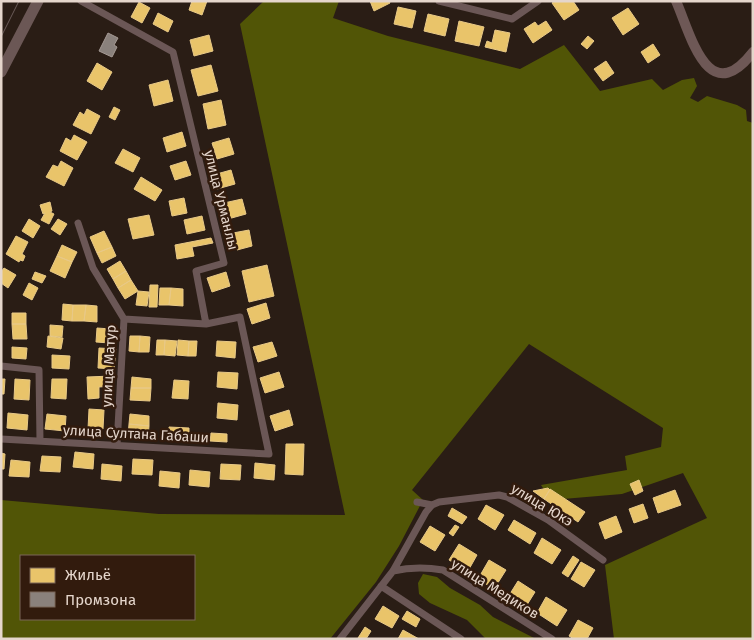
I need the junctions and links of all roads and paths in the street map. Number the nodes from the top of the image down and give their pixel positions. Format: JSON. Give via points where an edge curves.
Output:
{"nodes":[{"id":1,"x":38,"y":1,"type":"edge"},
{"id":2,"x":81,"y":1,"type":"edge"},
{"id":3,"x":439,"y":1,"type":"edge"},
{"id":4,"x":538,"y":1,"type":"edge"},
{"id":5,"x":676,"y":1,"type":"edge"},
{"id":6,"x":753,"y":52,"type":"edge"},
{"id":7,"x":1,"y":72,"type":"edge"},
{"id":8,"x":78,"y":223,"type":"dead end"},
{"id":9,"x":124,"y":319,"type":"junction"},
{"id":10,"x":206,"y":324,"type":"junction"},
{"id":11,"x":1,"y":366,"type":"edge"},
{"id":12,"x":1,"y":439,"type":"edge"},
{"id":13,"x":40,"y":441,"type":"junction"},
{"id":14,"x":117,"y":445,"type":"junction"},
{"id":15,"x":417,"y":502,"type":"dead end"},
{"id":16,"x":432,"y":505,"type":"junction"},
{"id":17,"x":603,"y":560,"type":"dead end"},
{"id":18,"x":393,"y":571,"type":"junction"},
{"id":19,"x":381,"y":586,"type":"junction"},
{"id":20,"x":340,"y":639,"type":"edge"},
{"id":21,"x":461,"y":639,"type":"edge"},
{"id":22,"x":552,"y":639,"type":"edge"}],
"edges":[{"from":1,"to":7,"type":"main road"},
{"from":2,"to":10,"type":"street","name":"улица Урманлы","via":[[173,52],[224,263],[196,271]]},
{"from":3,"to":4,"type":"street","via":[[512,19]]},
{"from":5,"to":6,"type":"street","via":[[698,54],[713,72],[726,73],[740,66]]},
{"from":8,"to":9,"type":"street","name":"улица Матур","via":[[93,268]]},
{"from":9,"to":10,"type":"street","name":"улица Матур"},
{"from":9,"to":14,"type":"street","name":"улица Матур"},
{"from":10,"to":14,"type":"street","name":"улица Султана Габаши","via":[[240,317],[269,454]]},
{"from":11,"to":13,"type":"street","via":[[39,370]]},
{"from":12,"to":13,"type":"street","name":"улица Султана Габаши"},
{"from":13,"to":14,"type":"street","name":"улица Султана Габаши"},
{"from":15,"to":16,"type":"street","name":"улица Юкэ"},
{"from":16,"to":17,"type":"street","name":"улица Юкэ","via":[[499,495],[507,497],[548,520]]},
{"from":16,"to":18,"type":"street"},
{"from":18,"to":19,"type":"street"},
{"from":18,"to":22,"type":"street","name":"улица Медиков","via":[[406,568],[443,570]]},
{"from":19,"to":20,"type":"street"},
{"from":19,"to":21,"type":"street"}]}
